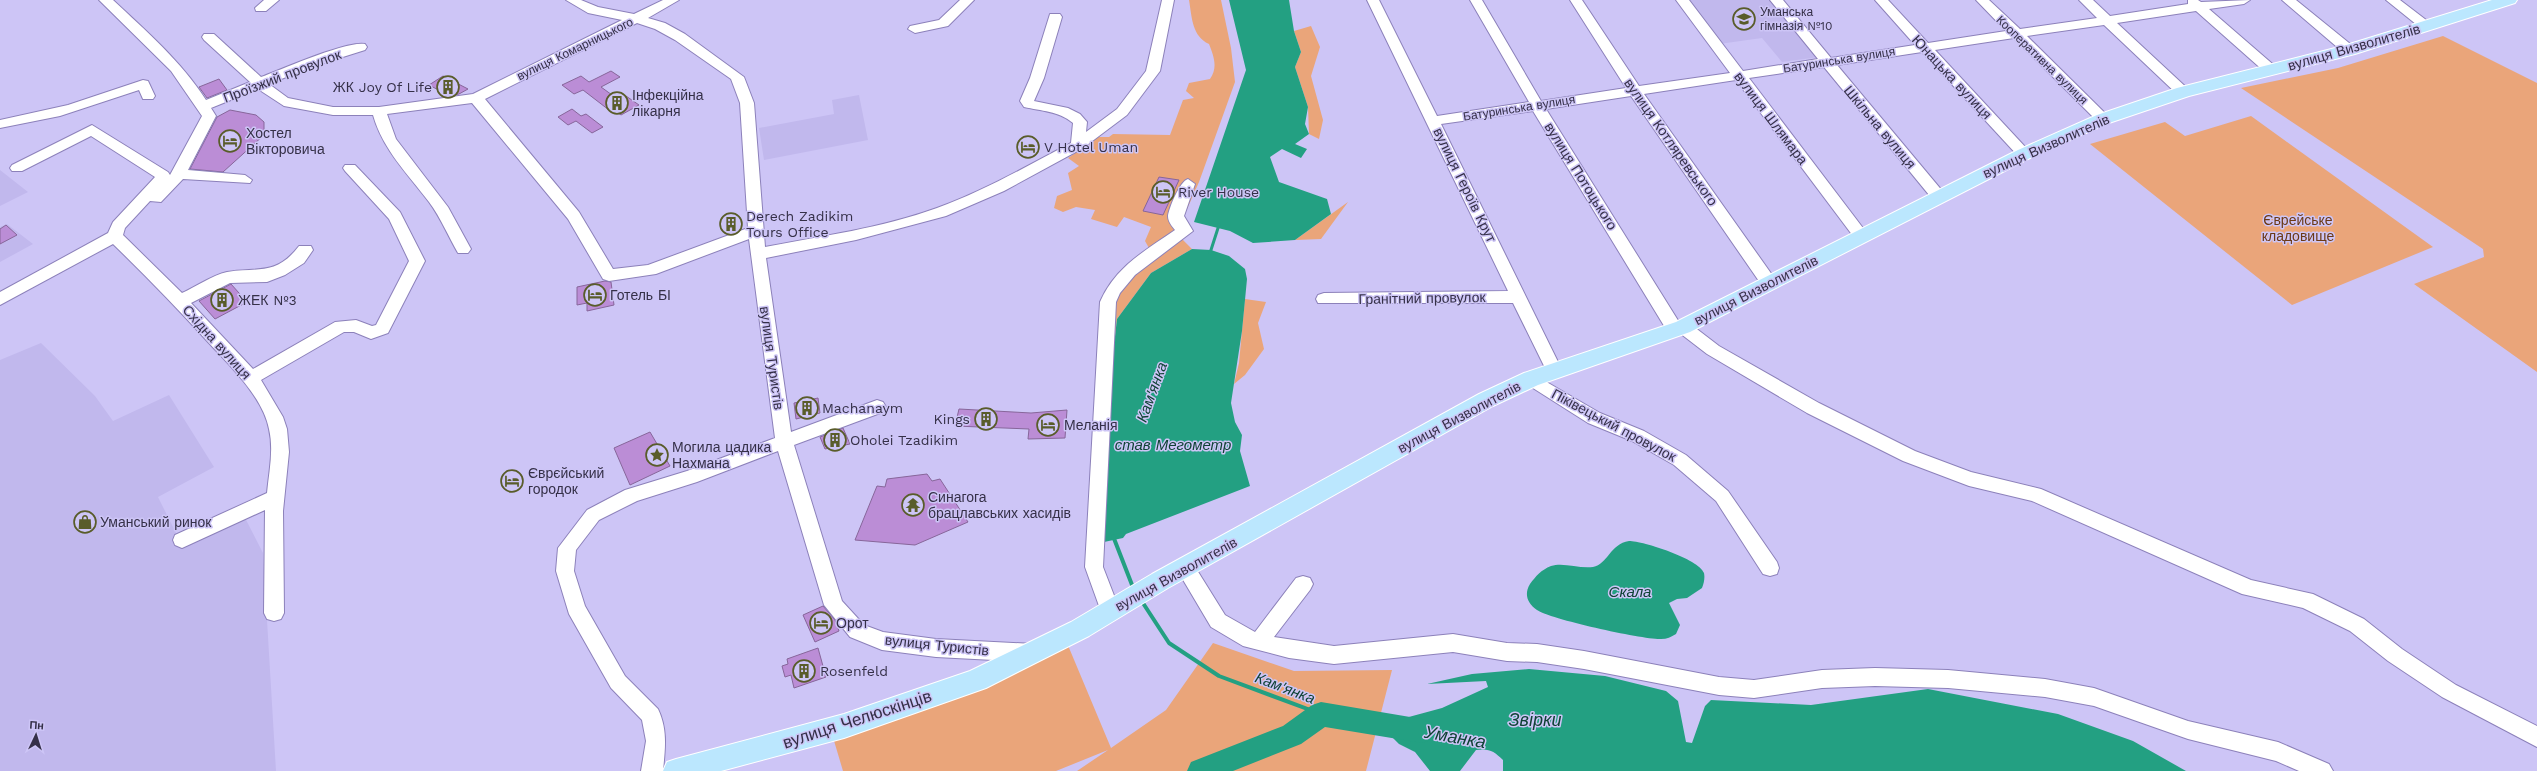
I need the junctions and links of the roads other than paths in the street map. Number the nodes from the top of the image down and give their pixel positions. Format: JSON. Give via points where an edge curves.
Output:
{"nodes":[{"id":1,"x":105,"y":0,"type":"edge"},
{"id":2,"x":272,"y":0,"type":"edge"},
{"id":3,"x":572,"y":0,"type":"edge"},
{"id":4,"x":673,"y":0,"type":"edge"},
{"id":5,"x":968,"y":0,"type":"edge"},
{"id":6,"x":1168,"y":0,"type":"edge"},
{"id":7,"x":1373,"y":0,"type":"edge"},
{"id":8,"x":1476,"y":0,"type":"edge"},
{"id":9,"x":1576,"y":0,"type":"edge"},
{"id":10,"x":1682,"y":0,"type":"edge"},
{"id":11,"x":1776,"y":0,"type":"edge"},
{"id":12,"x":1881,"y":0,"type":"edge"},
{"id":13,"x":1982,"y":0,"type":"edge"},
{"id":14,"x":2085,"y":0,"type":"edge"},
{"id":15,"x":2244,"y":0,"type":"edge"},
{"id":16,"x":2288,"y":0,"type":"edge"},
{"id":17,"x":2392,"y":0,"type":"edge"},
{"id":18,"x":2502,"y":1,"type":"edge"},
{"id":19,"x":2195,"y":3,"type":"edge"},
{"id":20,"x":261,"y":8,"type":"dead end"},
{"id":21,"x":1055,"y":17,"type":"dead end"},
{"id":22,"x":637,"y":18,"type":"junction"},
{"id":23,"x":2107,"y":20,"type":"junction"},
{"id":24,"x":2427,"y":26,"type":"junction"},
{"id":25,"x":914,"y":29,"type":"dead end"},
{"id":26,"x":2015,"y":34,"type":"junction"},
{"id":27,"x":209,"y":37,"type":"dead end"},
{"id":28,"x":360,"y":47,"type":"dead end"},
{"id":29,"x":1923,"y":48,"type":"junction"},
{"id":30,"x":2349,"y":50,"type":"junction"},
{"id":31,"x":1826,"y":62,"type":"junction"},
{"id":32,"x":2271,"y":70,"type":"junction"},
{"id":33,"x":1738,"y":75,"type":"junction"},
{"id":34,"x":258,"y":83,"type":"junction"},
{"id":35,"x":1635,"y":91,"type":"junction"},
{"id":36,"x":2183,"y":92,"type":"junction"},
{"id":37,"x":148,"y":96,"type":"dead end"},
{"id":38,"x":476,"y":98,"type":"junction"},
{"id":39,"x":1537,"y":105,"type":"junction"},
{"id":40,"x":204,"y":106,"type":"junction"},
{"id":41,"x":379,"y":111,"type":"junction"},
{"id":42,"x":2102,"y":119,"type":"junction"},
{"id":43,"x":1434,"y":121,"type":"junction"},
{"id":44,"x":0,"y":124,"type":"edge"},
{"id":45,"x":1078,"y":145,"type":"junction"},
{"id":46,"x":2024,"y":154,"type":"junction"},
{"id":47,"x":17,"y":168,"type":"dead end"},
{"id":48,"x":350,"y":168,"type":"dead end"},
{"id":49,"x":178,"y":174,"type":"junction"},
{"id":50,"x":245,"y":180,"type":"dead end"},
{"id":51,"x":1188,"y":184,"type":"dead end"},
{"id":52,"x":1940,"y":197,"type":"junction"},
{"id":53,"x":133,"y":211,"type":"junction"},
{"id":54,"x":756,"y":231,"type":"junction"},
{"id":55,"x":115,"y":236,"type":"junction"},
{"id":56,"x":1861,"y":236,"type":"junction"},
{"id":57,"x":463,"y":249,"type":"dead end"},
{"id":58,"x":305,"y":250,"type":"dead end"},
{"id":59,"x":758,"y":254,"type":"junction"},
{"id":60,"x":1769,"y":283,"type":"junction"},
{"id":61,"x":1519,"y":297,"type":"junction"},
{"id":62,"x":0,"y":299,"type":"edge"},
{"id":63,"x":1324,"y":299,"type":"dead end"},
{"id":64,"x":180,"y":301,"type":"junction"},
{"id":65,"x":1679,"y":328,"type":"junction"},
{"id":66,"x":1554,"y":370,"type":"junction"},
{"id":67,"x":251,"y":378,"type":"junction"},
{"id":68,"x":1531,"y":379,"type":"junction"},
{"id":69,"x":878,"y":407,"type":"dead end"},
{"id":70,"x":784,"y":441,"type":"junction"},
{"id":71,"x":275,"y":497,"type":"junction"},
{"id":72,"x":182,"y":540,"type":"dead end"},
{"id":73,"x":1185,"y":568,"type":"junction"},
{"id":74,"x":1770,"y":568,"type":"dead end"},
{"id":75,"x":1303,"y":584,"type":"dead end"},
{"id":76,"x":1115,"y":608,"type":"junction"},
{"id":77,"x":274,"y":613,"type":"dead end"},
{"id":78,"x":1259,"y":642,"type":"junction"},
{"id":79,"x":1034,"y":653,"type":"junction"},
{"id":80,"x":2537,"y":737,"type":"edge"},
{"id":81,"x":652,"y":771,"type":"edge"},
{"id":82,"x":676,"y":771,"type":"edge"},
{"id":83,"x":2322,"y":771,"type":"edge"}],
"edges":[{"from":1,"to":40,"type":"street","via":[[158,48],[190,84]]},
{"from":2,"to":20,"type":"street"},
{"from":3,"to":22,"type":"street","name":"вулиця Туристів","via":[[599,14]]},
{"from":4,"to":22,"type":"street","name":"вулиця Комарницького"},
{"from":5,"to":25,"type":"street","via":[[943,23]]},
{"from":6,"to":45,"type":"street","via":[[1153,70],[1122,112]]},
{"from":7,"to":43,"type":"street","name":"вулиця Героїв Крут"},
{"from":8,"to":39,"type":"street","name":"вулиця Потоцького"},
{"from":9,"to":35,"type":"street","name":"вулиця Котляревського"},
{"from":10,"to":33,"type":"street","name":"вулиця Шлямара"},
{"from":11,"to":31,"type":"street","name":"Шкільна вулиця"},
{"from":12,"to":29,"type":"street","name":"Юнацька вулиця"},
{"from":13,"to":26,"type":"street","name":"Кооперативна вулиця"},
{"from":14,"to":23,"type":"street"},
{"from":15,"to":19,"type":"street","name":"Батуринська вулиця"},
{"from":16,"to":30,"type":"street"},
{"from":17,"to":24,"type":"street"},
{"from":18,"to":24,"type":"main road","name":"вулиця Визволителів"},
{"from":19,"to":23,"type":"street","name":"Батуринська вулиця"},
{"from":19,"to":32,"type":"street"},
{"from":21,"to":45,"type":"street","via":[[1037,78],[1027,101],[1029,104],[1065,110],[1074,115],[1080,122]]},
{"from":22,"to":38,"type":"street","name":"вулиця Комарницького"},
{"from":22,"to":54,"type":"street","name":"вулиця Туристів","via":[[660,26],[737,77],[747,103]]},
{"from":23,"to":26,"type":"street","name":"Батуринська вулиця"},
{"from":23,"to":36,"type":"street"},
{"from":24,"to":30,"type":"main road","name":"вулиця Визволителів"},
{"from":26,"to":29,"type":"street","name":"Батуринська вулиця"},
{"from":26,"to":42,"type":"street","name":"Кооперативна вулиця"},
{"from":27,"to":34,"type":"street","name":"вулиця Комарницького"},
{"from":28,"to":34,"type":"street","name":"Проїзжий провулок"},
{"from":29,"to":31,"type":"street","name":"Батуринська вулиця"},
{"from":29,"to":46,"type":"street","name":"Юнацька вулиця"},
{"from":30,"to":32,"type":"main road","name":"вулиця Визволителів"},
{"from":31,"to":33,"type":"street","name":"Батуринська вулиця"},
{"from":31,"to":52,"type":"street","name":"Шкільна вулиця"},
{"from":32,"to":36,"type":"main road","name":"вулиця Визволителів"},
{"from":33,"to":35,"type":"street","name":"Батуринська вулиця"},
{"from":33,"to":56,"type":"street","name":"вулиця Шлямара"},
{"from":34,"to":40,"type":"street","name":"Проїзжий провулок"},
{"from":34,"to":41,"type":"street","name":"вулиця Комарницького","via":[[284,102],[333,111]]},
{"from":35,"to":39,"type":"street","name":"Батуринська вулиця"},
{"from":35,"to":60,"type":"street","name":"вулиця Котляревського"},
{"from":36,"to":42,"type":"main road","name":"вулиця Визволителів"},
{"from":37,"to":44,"type":"street","via":[[143,84],[22,121]]},
{"from":38,"to":41,"type":"street","name":"вулиця Комарницького"},
{"from":38,"to":54,"type":"street","via":[[574,216],[609,275],[619,276],[650,270]]},
{"from":39,"to":43,"type":"street","name":"Батуринська вулиця"},
{"from":39,"to":65,"type":"street","name":"вулиця Потоцького"},
{"from":40,"to":49,"type":"street","via":[[209,116],[206,125]]},
{"from":41,"to":57,"type":"street","via":[[382,128],[392,147],[442,210]]},
{"from":42,"to":46,"type":"main road","name":"вулиця Визволителів"},
{"from":43,"to":61,"type":"street","name":"вулиця Героїв Крут"},
{"from":45,"to":59,"type":"street","via":[[999,188],[941,212],[856,235]]},
{"from":46,"to":52,"type":"main road","name":"вулиця Визволителів"},
{"from":47,"to":53,"type":"street","via":[[92,130],[161,172],[160,182]]},
{"from":48,"to":67,"type":"street","via":[[395,216],[417,261],[401,295],[382,329],[371,334],[356,326],[341,326]]},
{"from":49,"to":50,"type":"street"},
{"from":49,"to":53,"type":"street","via":[[167,190]]},
{"from":51,"to":76,"type":"street","via":[[1176,216],[1177,222],[1185,231],[1125,274],[1111,289],[1108,302],[1094,567]]},
{"from":52,"to":56,"type":"main road","name":"вулиця Визволителів"},
{"from":53,"to":55,"type":"street","via":[[118,226]]},
{"from":54,"to":59,"type":"street","name":"вулиця Туристів"},
{"from":55,"to":62,"type":"street"},
{"from":55,"to":64,"type":"street","name":"Східна вулиця"},
{"from":56,"to":60,"type":"main road","name":"вулиця Визволителів"},
{"from":58,"to":64,"type":"street","via":[[298,259],[279,272],[267,276],[227,278]]},
{"from":59,"to":70,"type":"street","name":"вулиця Туристів"},
{"from":60,"to":65,"type":"main road","name":"вулиця Визволителів"},
{"from":61,"to":63,"type":"street","name":"Гранітний провулок"},
{"from":61,"to":66,"type":"street","name":"вулиця Героїв Крут"},
{"from":64,"to":67,"type":"street","name":"Східна вулиця"},
{"from":65,"to":66,"type":"main road","name":"вулиця Визволителів"},
{"from":65,"to":80,"type":"street","via":[[1813,408],[1909,456],[1969,479],[2034,494],[2249,588],[2306,600],[2357,625],[2395,655],[2449,691]]},
{"from":66,"to":68,"type":"main road","name":"вулиця Визволителів"},
{"from":67,"to":71,"type":"street","name":"Східна вулиця","via":[[274,417],[278,429],[280,452]]},
{"from":68,"to":73,"type":"main road","name":"вулиця Визволителів","via":[[1468,409]]},
{"from":68,"to":74,"type":"street","name":"Піківецький провулок","via":[[1594,418],[1638,436],[1680,460],[1722,496]]},
{"from":69,"to":70,"type":"street"},
{"from":70,"to":79,"type":"street","name":"вулиця Туристів","via":[[834,606],[857,631],[882,641],[936,648]]},
{"from":70,"to":81,"type":"street","via":[[691,477],[631,495],[593,515],[567,548],[565,571],[576,608],[618,682],[651,716],[656,741]]},
{"from":71,"to":72,"type":"street"},
{"from":71,"to":77,"type":"street","name":"Східна вулиця"},
{"from":73,"to":76,"type":"main road","name":"вулиця Визволителів"},
{"from":73,"to":78,"type":"street","via":[[1218,621],[1233,631]]},
{"from":75,"to":78,"type":"street"},
{"from":76,"to":79,"type":"main road","name":"вулиця Визволителів"},
{"from":78,"to":83,"type":"street","via":[[1334,655],[1453,643],[1584,660],[1719,686],[1754,689],[1822,678],[1875,677],[1948,679],[2045,688],[2094,698],[2188,730],[2278,752]]},
{"from":79,"to":82,"type":"main road","name":"вулиця Челюскінців","via":[[977,680],[844,726]]}]}
